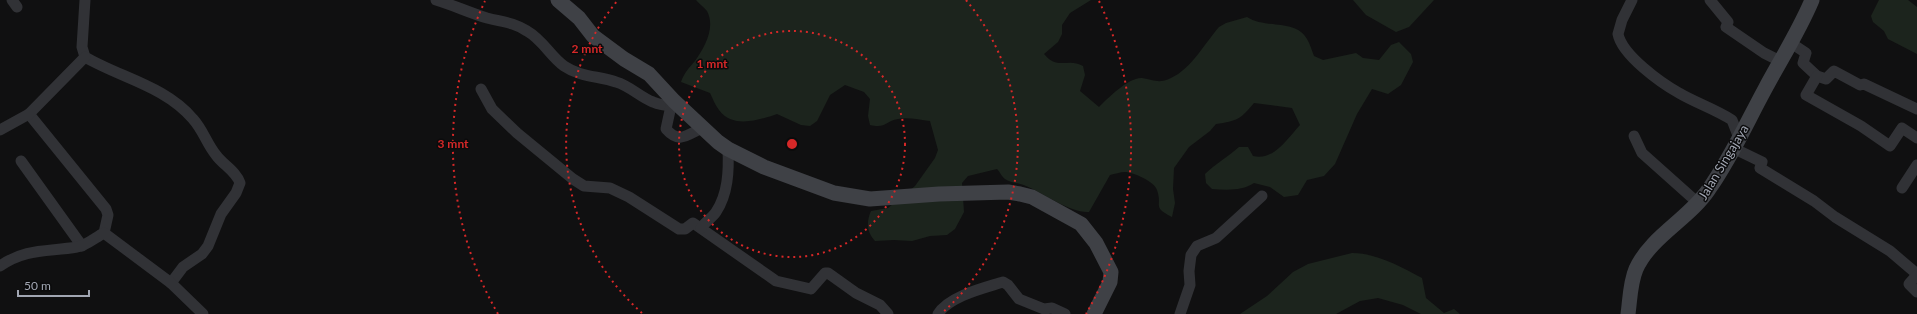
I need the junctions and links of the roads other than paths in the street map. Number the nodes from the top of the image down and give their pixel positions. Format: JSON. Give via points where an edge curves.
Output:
{"nodes":[{"id":1,"x":85,"y":0,"type":"edge"},
{"id":2,"x":436,"y":0,"type":"edge"},
{"id":3,"x":558,"y":0,"type":"edge"},
{"id":4,"x":1632,"y":0,"type":"edge"},
{"id":5,"x":1710,"y":0,"type":"edge"},
{"id":6,"x":1812,"y":0,"type":"edge"},
{"id":7,"x":1791,"y":43,"type":"junction"},
{"id":8,"x":85,"y":57,"type":"junction"},
{"id":9,"x":1780,"y":61,"type":"junction"},
{"id":10,"x":1817,"y":76,"type":"junction"},
{"id":11,"x":481,"y":89,"type":"dead end"},
{"id":12,"x":676,"y":107,"type":"junction"},
{"id":13,"x":1917,"y":109,"type":"edge"},
{"id":14,"x":29,"y":114,"type":"junction"},
{"id":15,"x":702,"y":128,"type":"junction"},
{"id":16,"x":0,"y":130,"type":"edge"},
{"id":17,"x":1634,"y":136,"type":"dead end"},
{"id":18,"x":1917,"y":138,"type":"edge"},
{"id":19,"x":1736,"y":143,"type":"junction"},
{"id":20,"x":728,"y":149,"type":"junction"},
{"id":21,"x":21,"y":161,"type":"dead end"},
{"id":22,"x":1917,"y":165,"type":"edge"},
{"id":23,"x":1902,"y":188,"type":"dead end"},
{"id":24,"x":1262,"y":196,"type":"dead end"},
{"id":25,"x":1698,"y":204,"type":"junction"},
{"id":26,"x":701,"y":228,"type":"junction"},
{"id":27,"x":104,"y":232,"type":"junction"},
{"id":28,"x":82,"y":246,"type":"junction"},
{"id":29,"x":0,"y":266,"type":"edge"},
{"id":30,"x":1917,"y":275,"type":"edge"},
{"id":31,"x":171,"y":283,"type":"junction"},
{"id":32,"x":1917,"y":292,"type":"edge"},
{"id":33,"x":204,"y":314,"type":"edge"},
{"id":34,"x":888,"y":314,"type":"edge"},
{"id":35,"x":938,"y":314,"type":"edge"},
{"id":36,"x":1065,"y":314,"type":"edge"},
{"id":37,"x":1094,"y":314,"type":"edge"},
{"id":38,"x":1180,"y":314,"type":"edge"},
{"id":39,"x":1628,"y":314,"type":"edge"}],
"edges":[{"from":1,"to":8,"type":"street","via":[[82,47]]},
{"from":2,"to":12,"type":"street","via":[[487,18],[506,20],[528,31],[565,67],[581,74],[616,82],[652,102]]},
{"from":3,"to":12,"type":"street","via":[[579,18],[593,36],[649,74]]},
{"from":4,"to":19,"type":"street","via":[[1618,34],[1628,52],[1679,93],[1732,120]]},
{"from":5,"to":9,"type":"street","via":[[1728,22],[1726,27]]},
{"from":6,"to":7,"type":"street","name":"Jalan Singajaya"},
{"from":7,"to":9,"type":"street","name":"Jalan Singajaya"},
{"from":7,"to":10,"type":"street","via":[[1806,53],[1803,63]]},
{"from":8,"to":14,"type":"street"},
{"from":8,"to":31,"type":"street","via":[[153,88],[184,109],[219,159],[238,178],[238,188],[221,214],[208,246],[202,254],[183,267]]},
{"from":9,"to":19,"type":"street","name":"Jalan Singajaya"},
{"from":10,"to":13,"type":"street","via":[[1826,80],[1834,71]]},
{"from":10,"to":18,"type":"street","via":[[1806,95],[1890,146],[1902,128]]},
{"from":11,"to":26,"type":"street","via":[[492,109],[517,133],[584,186],[610,188],[679,229],[685,229],[693,224]]},
{"from":12,"to":15,"type":"street"},
{"from":12,"to":15,"type":"street","via":[[666,124],[669,133],[682,138]]},
{"from":14,"to":16,"type":"street"},
{"from":14,"to":27,"type":"street","via":[[106,209],[108,215]]},
{"from":15,"to":20,"type":"street"},
{"from":17,"to":25,"type":"street","via":[[1642,153]]},
{"from":19,"to":25,"type":"street","name":"Jalan Singajaya"},
{"from":19,"to":30,"type":"street","via":[[1762,162],[1760,168],[1890,251]]},
{"from":20,"to":26,"type":"street","via":[[728,178],[723,196],[715,214]]},
{"from":20,"to":37,"type":"street","via":[[764,167],[834,193],[870,199],[1008,192],[1032,197],[1081,224],[1107,262],[1111,272],[1110,282]]},
{"from":21,"to":28,"type":"street"},
{"from":22,"to":23,"type":"street"},
{"from":24,"to":38,"type":"street","via":[[1216,238],[1197,246],[1191,255],[1188,271],[1190,285]]},
{"from":25,"to":39,"type":"street","name":"Jalan Singajaya","via":[[1667,231],[1636,268]]},
{"from":26,"to":34,"type":"street","via":[[776,281],[811,289],[825,273],[828,273],[856,293],[880,305]]},
{"from":27,"to":28,"type":"street"},
{"from":27,"to":31,"type":"street"},
{"from":28,"to":29,"type":"street","via":[[29,252]]},
{"from":30,"to":32,"type":"street","via":[[1909,284]]},
{"from":31,"to":33,"type":"street"},
{"from":35,"to":36,"type":"street","via":[[946,305],[991,284],[1003,282],[1019,299]]}]}
